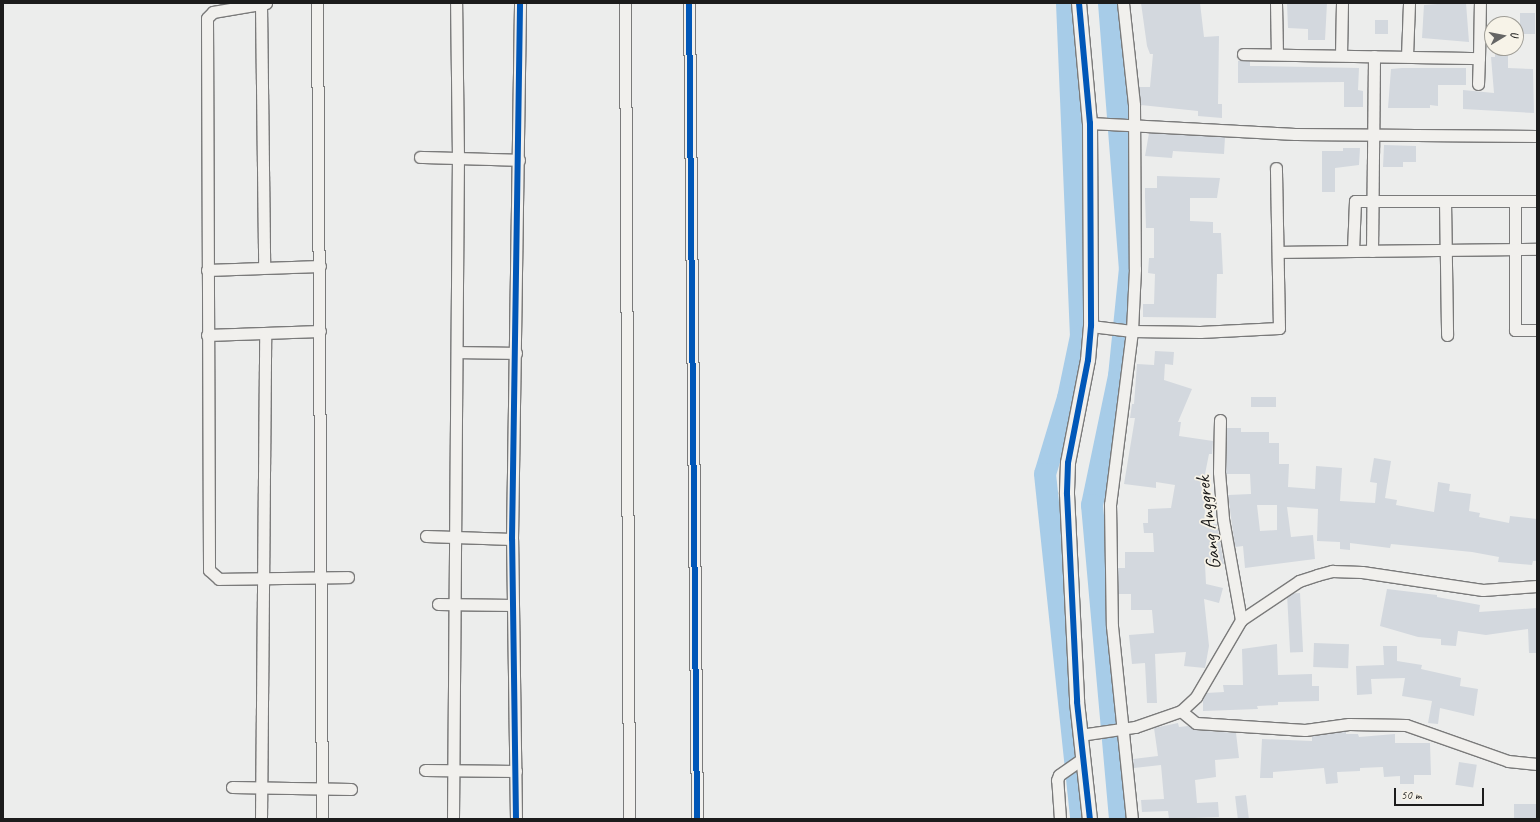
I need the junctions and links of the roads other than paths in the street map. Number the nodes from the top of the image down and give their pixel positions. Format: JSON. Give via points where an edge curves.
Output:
{"nodes":[{"id":1,"x":264,"y":3,"type":"edge"},
{"id":2,"x":318,"y":3,"type":"edge"},
{"id":3,"x":456,"y":3,"type":"edge"},
{"id":4,"x":520,"y":3,"type":"edge"},
{"id":5,"x":625,"y":3,"type":"edge"},
{"id":6,"x":689,"y":3,"type":"edge"},
{"id":7,"x":1079,"y":3,"type":"edge"},
{"id":8,"x":1123,"y":3,"type":"edge"},
{"id":9,"x":1276,"y":3,"type":"edge"},
{"id":10,"x":1342,"y":3,"type":"edge"},
{"id":11,"x":1409,"y":3,"type":"edge"},
{"id":12,"x":1480,"y":3,"type":"edge"},
{"id":13,"x":1243,"y":54,"type":"dead end"},
{"id":14,"x":1277,"y":54,"type":"junction"},
{"id":15,"x":1341,"y":55,"type":"junction"},
{"id":16,"x":1374,"y":56,"type":"junction"},
{"id":17,"x":1407,"y":56,"type":"junction"},
{"id":18,"x":1479,"y":58,"type":"junction"},
{"id":19,"x":1478,"y":84,"type":"dead end"},
{"id":20,"x":1096,"y":123,"type":"junction"},
{"id":21,"x":1131,"y":124,"type":"junction"},
{"id":22,"x":1374,"y":134,"type":"junction"},
{"id":23,"x":1537,"y":136,"type":"edge"},
{"id":24,"x":420,"y":157,"type":"dead end"},
{"id":25,"x":458,"y":159,"type":"junction"},
{"id":26,"x":519,"y":160,"type":"junction"},
{"id":27,"x":1276,"y":168,"type":"dead end"},
{"id":28,"x":1373,"y":201,"type":"junction"},
{"id":29,"x":1445,"y":201,"type":"junction"},
{"id":30,"x":1515,"y":201,"type":"junction"},
{"id":31,"x":1537,"y":201,"type":"edge"},
{"id":32,"x":1514,"y":249,"type":"junction"},
{"id":33,"x":1537,"y":249,"type":"edge"},
{"id":34,"x":1445,"y":250,"type":"junction"},
{"id":35,"x":1353,"y":251,"type":"junction"},
{"id":36,"x":1372,"y":251,"type":"junction"},
{"id":37,"x":1278,"y":252,"type":"junction"},
{"id":38,"x":320,"y":266,"type":"junction"},
{"id":39,"x":264,"y":267,"type":"junction"},
{"id":40,"x":206,"y":270,"type":"junction"},
{"id":41,"x":1091,"y":326,"type":"junction"},
{"id":42,"x":1129,"y":330,"type":"junction"},
{"id":43,"x":1537,"y":330,"type":"edge"},
{"id":44,"x":320,"y":331,"type":"junction"},
{"id":45,"x":265,"y":333,"type":"junction"},
{"id":46,"x":207,"y":335,"type":"junction"},
{"id":47,"x":1447,"y":335,"type":"dead end"},
{"id":48,"x":458,"y":352,"type":"junction"},
{"id":49,"x":516,"y":353,"type":"junction"},
{"id":50,"x":1220,"y":420,"type":"dead end"},
{"id":51,"x":426,"y":536,"type":"dead end"},
{"id":52,"x":453,"y":537,"type":"junction"},
{"id":53,"x":512,"y":539,"type":"junction"},
{"id":54,"x":262,"y":576,"type":"junction"},
{"id":55,"x":321,"y":577,"type":"junction"},
{"id":56,"x":348,"y":577,"type":"dead end"},
{"id":57,"x":1537,"y":586,"type":"edge"},
{"id":58,"x":438,"y":604,"type":"dead end"},
{"id":59,"x":455,"y":604,"type":"junction"},
{"id":60,"x":513,"y":605,"type":"junction"},
{"id":61,"x":1241,"y":620,"type":"junction"},
{"id":62,"x":1181,"y":711,"type":"junction"},
{"id":63,"x":1117,"y":730,"type":"junction"},
{"id":64,"x":1087,"y":734,"type":"junction"},
{"id":65,"x":1077,"y":762,"type":"junction"},
{"id":66,"x":1537,"y":764,"type":"edge"},
{"id":67,"x":425,"y":770,"type":"dead end"},
{"id":68,"x":455,"y":770,"type":"junction"},
{"id":69,"x":516,"y":772,"type":"junction"},
{"id":70,"x":232,"y":787,"type":"dead end"},
{"id":71,"x":262,"y":788,"type":"junction"},
{"id":72,"x":322,"y":788,"type":"junction"},
{"id":73,"x":351,"y":790,"type":"dead end"},
{"id":74,"x":261,"y":819,"type":"edge"},
{"id":75,"x":322,"y":819,"type":"edge"},
{"id":76,"x":453,"y":819,"type":"edge"},
{"id":77,"x":516,"y":819,"type":"edge"},
{"id":78,"x":629,"y":819,"type":"edge"},
{"id":79,"x":697,"y":819,"type":"edge"},
{"id":80,"x":1060,"y":819,"type":"edge"},
{"id":81,"x":1090,"y":819,"type":"edge"},
{"id":82,"x":1132,"y":819,"type":"edge"}],
"edges":[{"from":1,"to":39,"type":"street"},
{"from":1,"to":40,"type":"street","via":[[212,12],[208,18]]},
{"from":2,"to":38,"type":"street"},
{"from":3,"to":25,"type":"street"},
{"from":4,"to":26,"type":"street"},
{"from":5,"to":78,"type":"street"},
{"from":6,"to":79,"type":"street"},
{"from":7,"to":20,"type":"street"},
{"from":8,"to":21,"type":"street"},
{"from":9,"to":14,"type":"street"},
{"from":10,"to":15,"type":"street"},
{"from":11,"to":17,"type":"street"},
{"from":12,"to":18,"type":"street"},
{"from":13,"to":14,"type":"street"},
{"from":14,"to":15,"type":"street"},
{"from":15,"to":16,"type":"street"},
{"from":16,"to":17,"type":"street"},
{"from":16,"to":22,"type":"street"},
{"from":17,"to":18,"type":"street"},
{"from":18,"to":19,"type":"street"},
{"from":20,"to":21,"type":"street"},
{"from":20,"to":41,"type":"street"},
{"from":21,"to":22,"type":"street","via":[[1295,134]]},
{"from":21,"to":42,"type":"street"},
{"from":22,"to":23,"type":"street"},
{"from":22,"to":28,"type":"street"},
{"from":24,"to":25,"type":"street"},
{"from":25,"to":26,"type":"street"},
{"from":25,"to":48,"type":"street"},
{"from":26,"to":49,"type":"street"},
{"from":27,"to":37,"type":"street"},
{"from":28,"to":29,"type":"street"},
{"from":28,"to":35,"type":"street","via":[[1355,201]]},
{"from":28,"to":36,"type":"street"},
{"from":29,"to":30,"type":"street"},
{"from":29,"to":34,"type":"street"},
{"from":30,"to":31,"type":"street"},
{"from":30,"to":32,"type":"street"},
{"from":32,"to":33,"type":"street"},
{"from":32,"to":34,"type":"street"},
{"from":32,"to":43,"type":"street","via":[[1515,330]]},
{"from":34,"to":36,"type":"street"},
{"from":34,"to":47,"type":"street"},
{"from":35,"to":36,"type":"street"},
{"from":35,"to":37,"type":"street"},
{"from":37,"to":42,"type":"street","via":[[1279,328],[1200,332]]},
{"from":38,"to":39,"type":"street"},
{"from":38,"to":44,"type":"street"},
{"from":39,"to":40,"type":"street"},
{"from":40,"to":46,"type":"street"},
{"from":41,"to":42,"type":"street"},
{"from":41,"to":64,"type":"street","via":[[1067,479]]},
{"from":42,"to":63,"type":"street","via":[[1110,504]]},
{"from":44,"to":45,"type":"street"},
{"from":44,"to":55,"type":"street"},
{"from":45,"to":46,"type":"street"},
{"from":45,"to":54,"type":"street"},
{"from":46,"to":54,"type":"street","via":[[209,570],[219,579]]},
{"from":48,"to":49,"type":"street"},
{"from":48,"to":52,"type":"street"},
{"from":49,"to":53,"type":"street"},
{"from":50,"to":61,"type":"street","name":"Gang Anggrek","via":[[1221,500]]},
{"from":51,"to":52,"type":"street"},
{"from":52,"to":53,"type":"street"},
{"from":52,"to":59,"type":"street"},
{"from":53,"to":60,"type":"street"},
{"from":54,"to":55,"type":"street"},
{"from":54,"to":71,"type":"street"},
{"from":55,"to":56,"type":"street"},
{"from":55,"to":72,"type":"street"},
{"from":57,"to":61,"type":"street","via":[[1483,590],[1362,572],[1332,571],[1299,582]]},
{"from":58,"to":59,"type":"street"},
{"from":59,"to":60,"type":"street"},
{"from":59,"to":68,"type":"street"},
{"from":60,"to":69,"type":"street"},
{"from":61,"to":62,"type":"street","via":[[1196,697]]},
{"from":62,"to":63,"type":"street"},
{"from":62,"to":66,"type":"street","via":[[1196,723],[1305,730],[1349,724],[1406,725],[1508,761]]},
{"from":63,"to":64,"type":"street"},
{"from":63,"to":82,"type":"street"},
{"from":64,"to":65,"type":"street"},
{"from":65,"to":80,"type":"street","via":[[1056,780]]},
{"from":65,"to":81,"type":"street"},
{"from":67,"to":68,"type":"street"},
{"from":68,"to":69,"type":"street"},
{"from":68,"to":76,"type":"street"},
{"from":69,"to":77,"type":"street"},
{"from":70,"to":71,"type":"street"},
{"from":71,"to":72,"type":"street"},
{"from":71,"to":74,"type":"street"},
{"from":72,"to":73,"type":"street"},
{"from":72,"to":75,"type":"street"}]}
